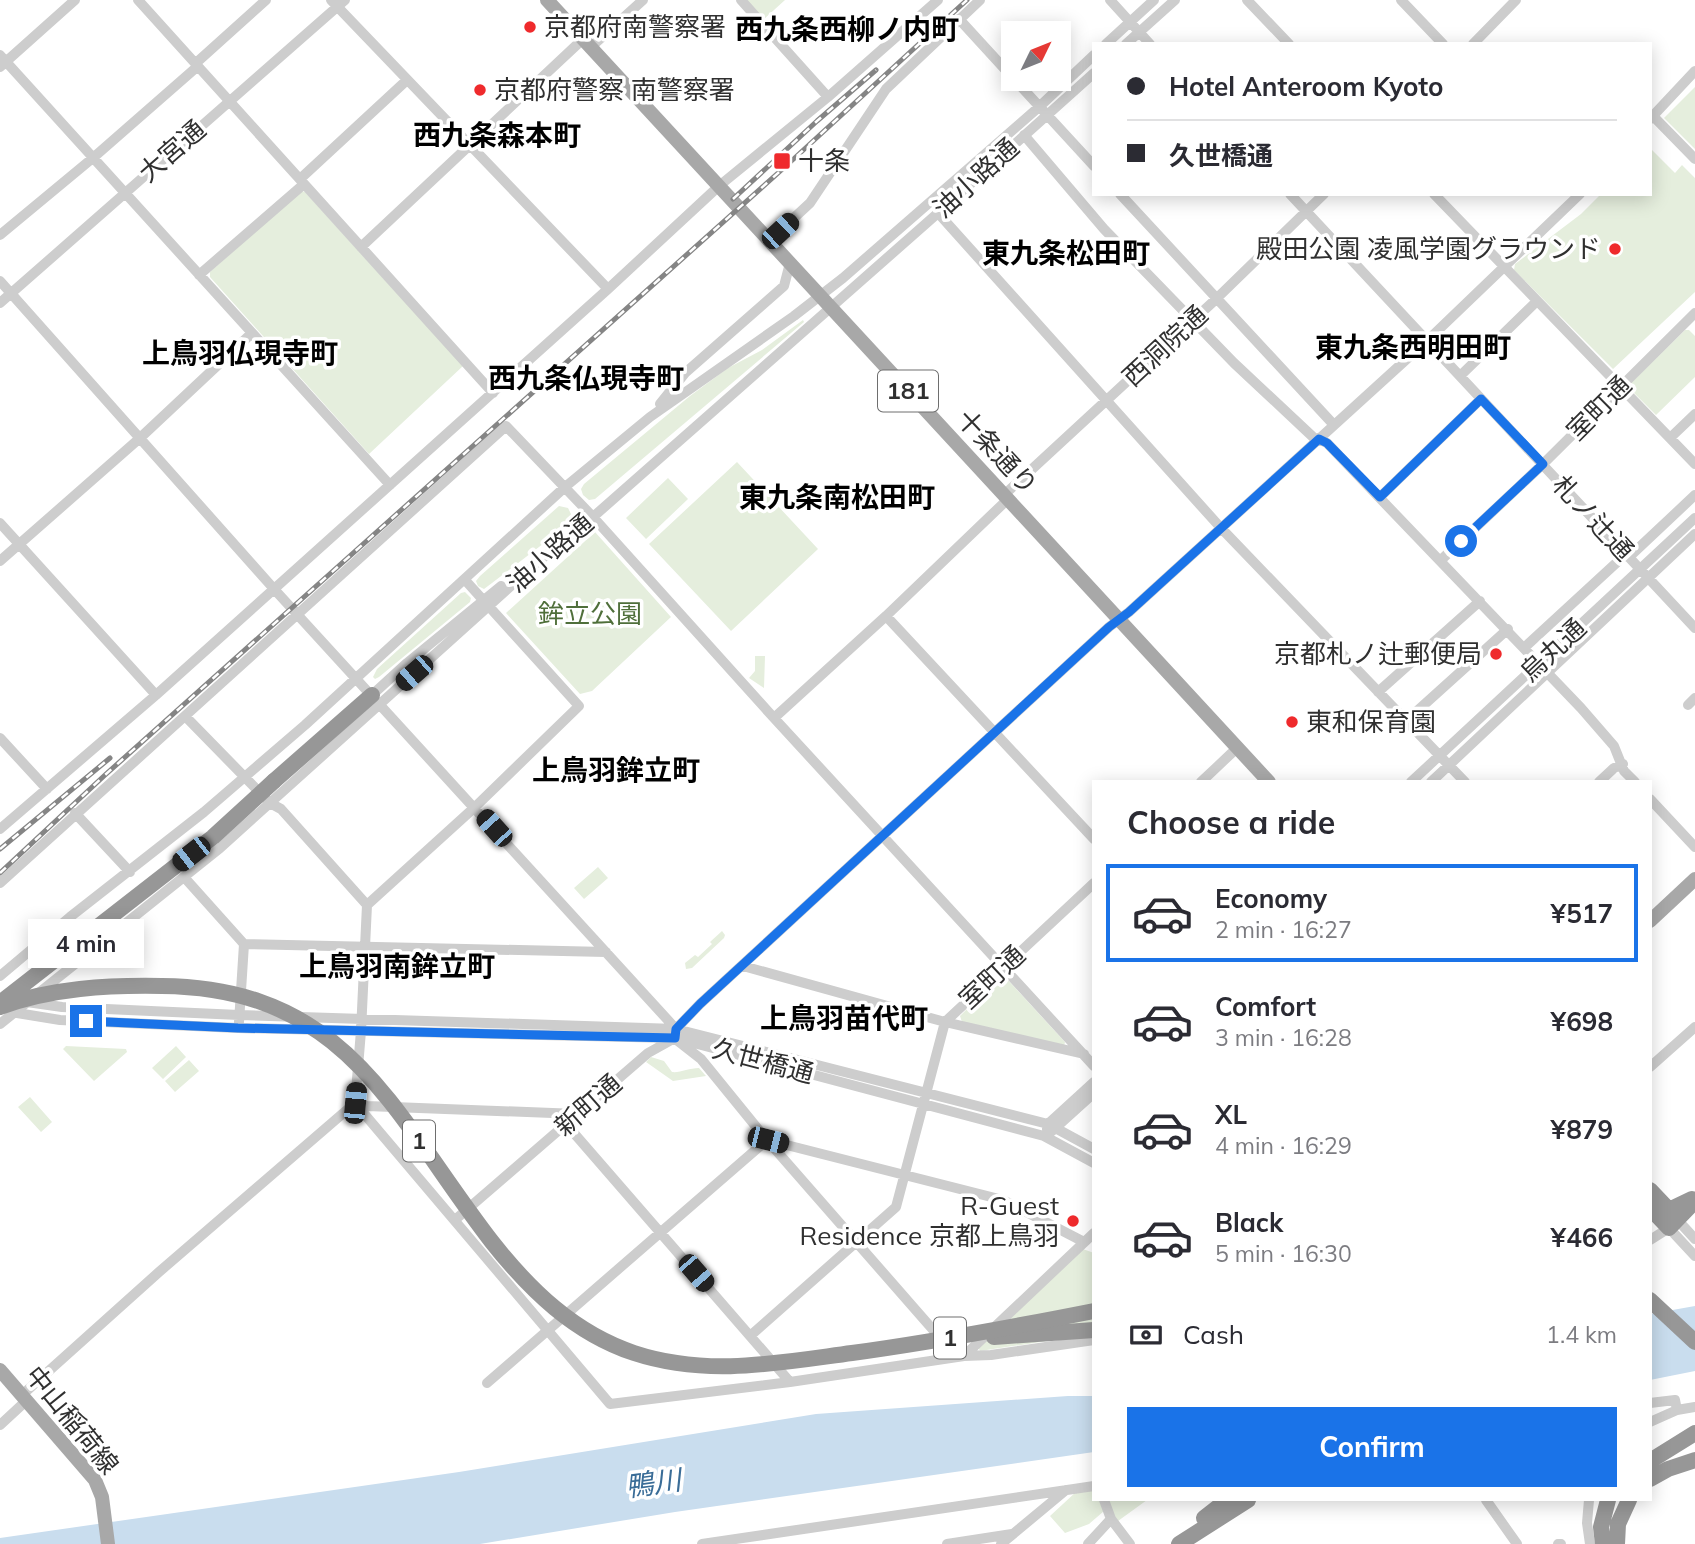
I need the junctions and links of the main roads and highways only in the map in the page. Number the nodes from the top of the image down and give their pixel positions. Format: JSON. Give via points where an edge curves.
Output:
{"nodes":[{"id":1,"x":547,"y":0,"type":"edge"},
{"id":2,"x":376,"y":699,"type":"road end"},
{"id":3,"x":1267,"y":780,"type":"edge"},
{"id":4,"x":1695,"y":879,"type":"edge"},
{"id":5,"x":1652,"y":919,"type":"edge"},
{"id":6,"x":3,"y":1008,"type":"edge"},
{"id":7,"x":1652,"y":1194,"type":"edge"},
{"id":8,"x":1695,"y":1199,"type":"edge"},
{"id":9,"x":1662,"y":1216,"type":"edge"},
{"id":10,"x":1652,"y":1302,"type":"edge"},
{"id":11,"x":1092,"y":1311,"type":"edge"},
{"id":12,"x":1652,"y":1312,"type":"edge"},
{"id":13,"x":1092,"y":1317,"type":"edge"},
{"id":14,"x":1092,"y":1331,"type":"edge"},
{"id":15,"x":994,"y":1336,"type":"junction"},
{"id":16,"x":1695,"y":1342,"type":"edge"},
{"id":17,"x":1695,"y":1352,"type":"edge"},
{"id":18,"x":805,"y":1360,"type":"junction"},
{"id":19,"x":0,"y":1370,"type":"edge"},
{"id":20,"x":1695,"y":1433,"type":"edge"},
{"id":21,"x":1652,"y":1460,"type":"edge"},
{"id":22,"x":1695,"y":1460,"type":"edge"},
{"id":23,"x":1652,"y":1478,"type":"edge"},
{"id":24,"x":1226,"y":1501,"type":"edge"},
{"id":25,"x":1246,"y":1501,"type":"edge"},
{"id":26,"x":1608,"y":1501,"type":"edge"},
{"id":27,"x":1629,"y":1501,"type":"edge"},
{"id":28,"x":1196,"y":1532,"type":"junction"},
{"id":29,"x":108,"y":1544,"type":"edge"},
{"id":30,"x":1179,"y":1544,"type":"edge"},
{"id":31,"x":1603,"y":1544,"type":"edge"},
{"id":32,"x":1617,"y":1544,"type":"edge"}],
"edges":[{"from":1,"to":3,"type":"main road","name":"十条通り","number":"181"},
{"from":2,"to":6,"type":"highway","bridge":true},
{"from":4,"to":5,"type":"main road"},
{"from":6,"to":18,"type":"highway","number":"1","bridge":true,"via":[[65,991],[145,985],[217,989],[265,1002],[318,1031],[365,1070],[502,1254],[539,1295],[581,1328],[630,1352],[682,1366],[730,1368]]},
{"from":7,"to":9,"type":"highway"},
{"from":8,"to":9,"type":"highway"},
{"from":10,"to":16,"type":"highway"},
{"from":11,"to":18,"type":"highway","number":"1","bridge":true},
{"from":12,"to":17,"type":"highway"},
{"from":13,"to":15,"type":"highway","number":"1"},
{"from":14,"to":15,"type":"highway"},
{"from":15,"to":18,"type":"highway","number":"1","bridge":true},
{"from":19,"to":29,"type":"main road","name":"中山稲荷線","via":[[95,1480]]},
{"from":20,"to":21,"type":"highway"},
{"from":22,"to":23,"type":"highway"},
{"from":24,"to":28,"type":"highway","via":[[1204,1518]]},
{"from":25,"to":28,"type":"highway"},
{"from":26,"to":31,"type":"highway","via":[[1601,1527]]},
{"from":27,"to":32,"type":"highway","via":[[1618,1524]]},
{"from":28,"to":30,"type":"highway"}]}
